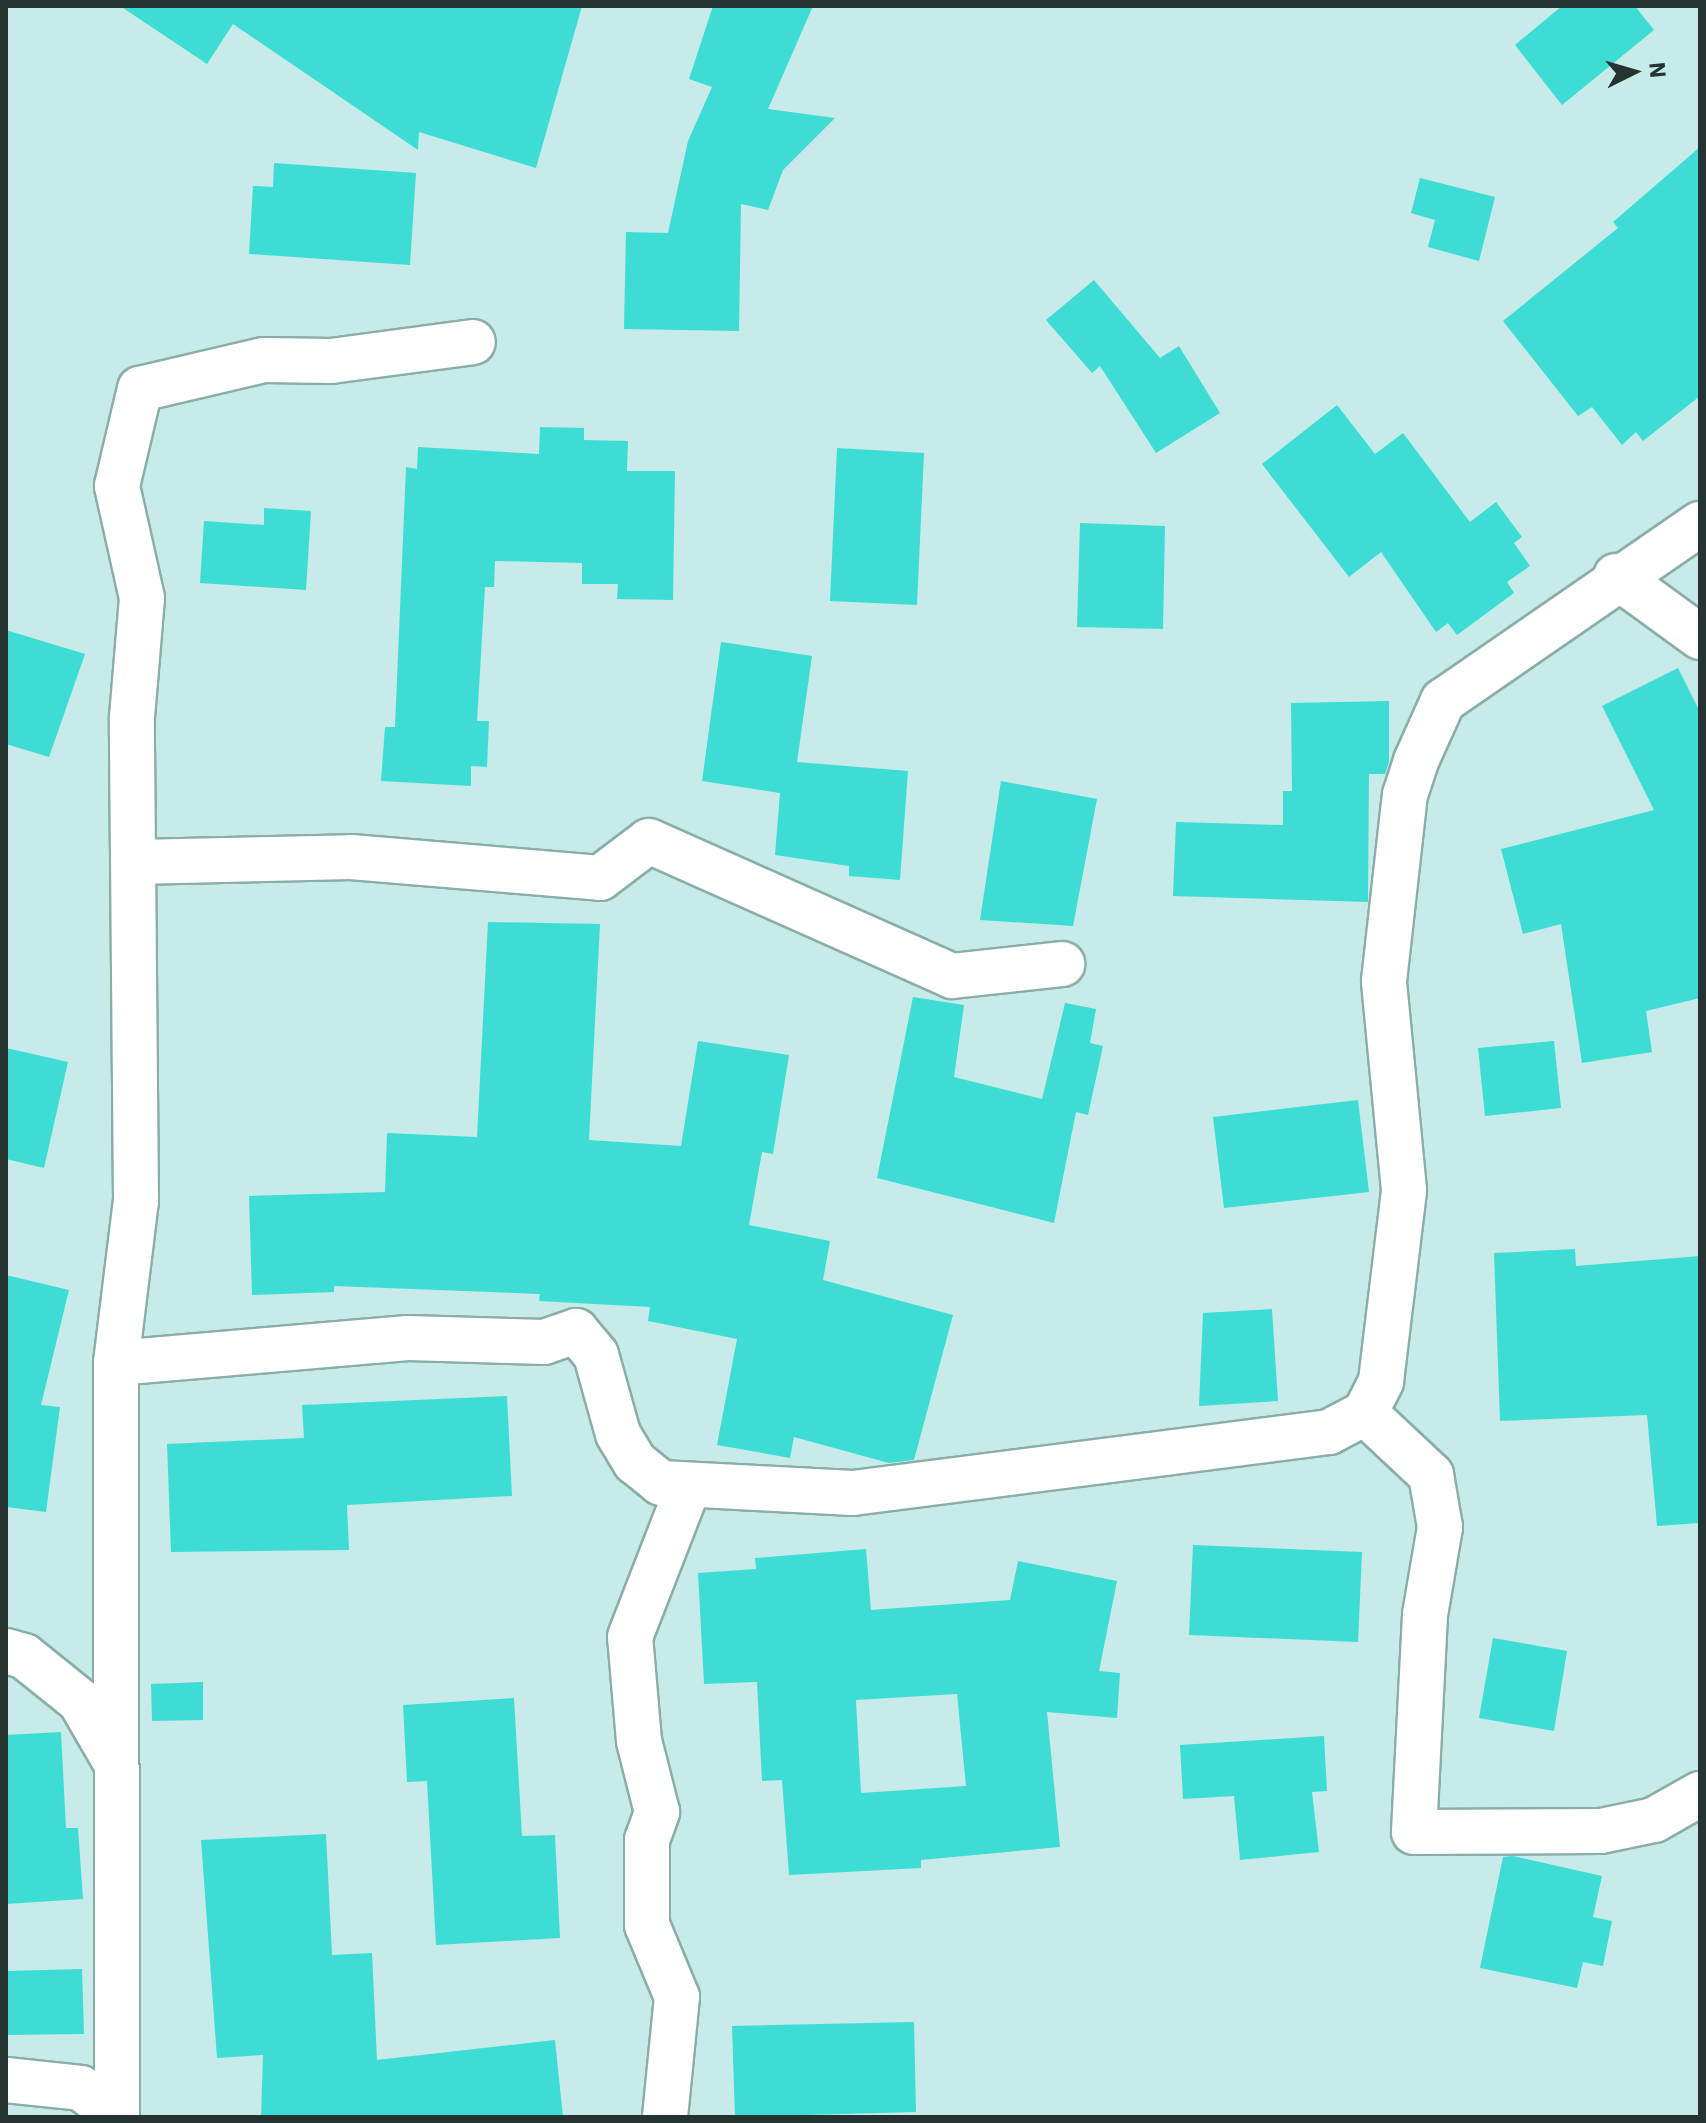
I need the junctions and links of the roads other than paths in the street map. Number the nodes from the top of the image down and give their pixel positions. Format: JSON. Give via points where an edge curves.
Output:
{"nodes":[{"id":1,"x":473,"y":342,"type":"dead end"},
{"id":2,"x":1700,"y":524,"type":"edge"},
{"id":3,"x":1616,"y":576,"type":"junction"},
{"id":4,"x":1700,"y":637,"type":"edge"},
{"id":5,"x":136,"y":862,"type":"junction"},
{"id":6,"x":1062,"y":964,"type":"dead end"},
{"id":7,"x":116,"y":1363,"type":"junction"},
{"id":8,"x":1365,"y":1413,"type":"junction"},
{"id":9,"x":689,"y":1485,"type":"junction"},
{"id":10,"x":6,"y":1651,"type":"edge"},
{"id":11,"x":119,"y":1768,"type":"junction"},
{"id":12,"x":1700,"y":1794,"type":"edge"},
{"id":13,"x":6,"y":2080,"type":"edge"},
{"id":14,"x":116,"y":2116,"type":"edge"},
{"id":15,"x":665,"y":2117,"type":"edge"}],
"edges":[{"from":1,"to":5,"type":"street","via":[[331,361],[264,360],[140,389],[117,486],[142,598],[132,717]]},
{"from":2,"to":3,"type":"street"},
{"from":3,"to":4,"type":"street"},
{"from":3,"to":8,"type":"street","via":[[1443,701],[1405,795],[1384,981],[1404,1190],[1381,1381]]},
{"from":5,"to":6,"type":"street","via":[[351,857],[600,878],[649,841],[952,976]]},
{"from":5,"to":7,"type":"street","via":[[136,1201]]},
{"from":7,"to":9,"type":"street","via":[[408,1338],[544,1342],[576,1331],[596,1355],[618,1434],[635,1462],[661,1483]]},
{"from":7,"to":11,"type":"street"},
{"from":8,"to":9,"type":"street","via":[[1329,1432],[853,1493]]},
{"from":8,"to":12,"type":"street","via":[[1431,1475],[1440,1527],[1424,1630],[1414,1832],[1636,1826]]},
{"from":9,"to":15,"type":"street","via":[[630,1637],[639,1741],[657,1812],[647,1840],[647,1925],[677,1997]]},
{"from":10,"to":11,"type":"street","via":[[24,1656],[80,1701]]},
{"from":11,"to":14,"type":"street"},
{"from":13,"to":14,"type":"street","via":[[81,2088]]}]}
